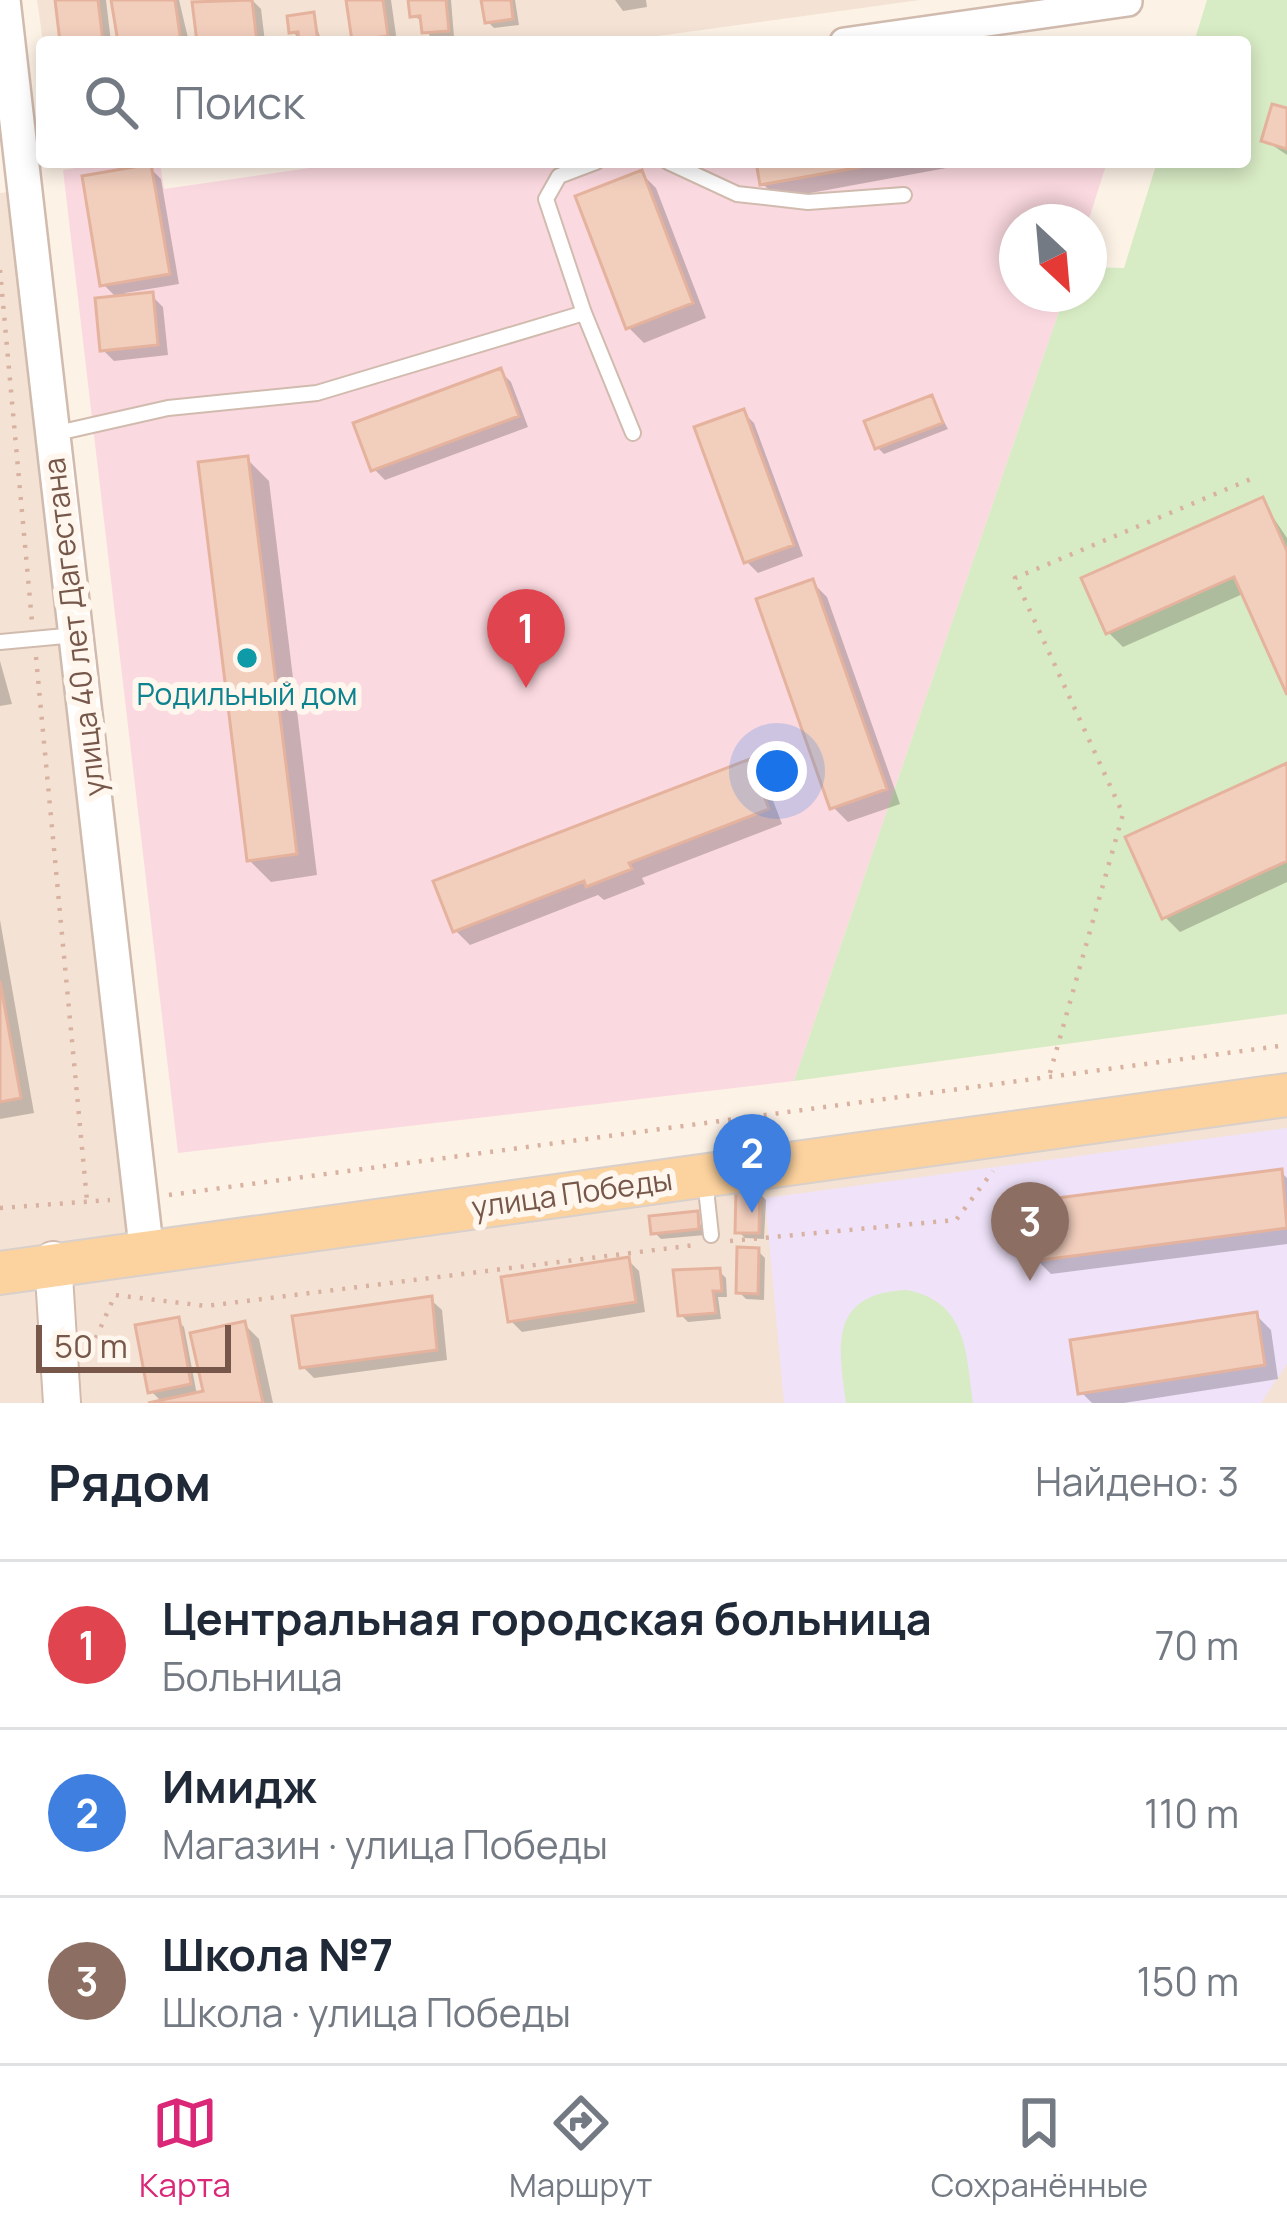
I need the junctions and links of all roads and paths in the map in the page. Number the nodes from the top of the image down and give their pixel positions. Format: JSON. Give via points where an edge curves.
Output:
{"nodes":[{"id":1,"x":3,"y":0,"type":"edge"},
{"id":2,"x":1128,"y":2,"type":"edge"},
{"id":3,"x":887,"y":36,"type":"edge"},
{"id":4,"x":21,"y":157,"type":"edge"},
{"id":5,"x":580,"y":168,"type":"edge"},
{"id":6,"x":681,"y":168,"type":"edge"},
{"id":7,"x":904,"y":195,"type":"dead end"},
{"id":8,"x":0,"y":270,"type":"edge"},
{"id":9,"x":584,"y":313,"type":"junction"},
{"id":10,"x":634,"y":433,"type":"dead end"},
{"id":11,"x":53,"y":434,"type":"junction"},
{"id":12,"x":1251,"y":479,"type":"dead end"},
{"id":13,"x":76,"y":635,"type":"junction"},
{"id":14,"x":34,"y":639,"type":"junction"},
{"id":15,"x":0,"y":642,"type":"edge"},
{"id":16,"x":1287,"y":1045,"type":"edge"},
{"id":17,"x":1050,"y":1073,"type":"junction"},
{"id":18,"x":1287,"y":1092,"type":"edge"},
{"id":19,"x":1004,"y":1156,"type":"dead end"},
{"id":20,"x":704,"y":1175,"type":"junction"},
{"id":21,"x":141,"y":1199,"type":"junction"},
{"id":22,"x":87,"y":1201,"type":"junction"},
{"id":23,"x":0,"y":1208,"type":"edge"},
{"id":24,"x":708,"y":1240,"type":"joint"},
{"id":25,"x":727,"y":1241,"type":"dead end"},
{"id":26,"x":146,"y":1252,"type":"junction"},
{"id":27,"x":53,"y":1263,"type":"junction"},
{"id":28,"x":0,"y":1270,"type":"edge"},
{"id":29,"x":86,"y":1360,"type":"dead end"},
{"id":30,"x":62,"y":1403,"type":"edge"}],
"edges":[{"from":1,"to":4,"type":"street","name":"улица 40 лет Дагестана"},
{"from":2,"to":3,"type":"street"},
{"from":4,"to":11,"type":"street","name":"улица 40 лет Дагестана"},
{"from":5,"to":9,"type":"lane","via":[[559,176],[546,200]]},
{"from":6,"to":7,"type":"lane","via":[[737,194],[808,202]]},
{"from":8,"to":14,"type":"path"},
{"from":9,"to":10,"type":"lane"},
{"from":9,"to":11,"type":"lane","via":[[317,393],[168,408]]},
{"from":11,"to":13,"type":"street","name":"улица 40 лет Дагестана"},
{"from":12,"to":17,"type":"path","via":[[1015,578],[1123,814]]},
{"from":13,"to":14,"type":"lane"},
{"from":13,"to":21,"type":"street","name":"улица 40 лет Дагестана"},
{"from":14,"to":15,"type":"lane"},
{"from":14,"to":22,"type":"path"},
{"from":16,"to":17,"type":"path"},
{"from":17,"to":21,"type":"path"},
{"from":18,"to":20,"type":"main road","name":"улица Победы"},
{"from":18,"to":26,"type":"main road","name":"улица Победы"},
{"from":19,"to":25,"type":"path","via":[[956,1220]]},
{"from":20,"to":24,"type":"lane"},
{"from":20,"to":26,"type":"main road","name":"улица Победы"},
{"from":21,"to":22,"type":"path"},
{"from":21,"to":26,"type":"street","name":"улица 40 лет Дагестана"},
{"from":22,"to":23,"type":"path"},
{"from":24,"to":29,"type":"path","via":[[206,1306],[115,1295]]},
{"from":26,"to":27,"type":"main road","name":"улица Победы"},
{"from":27,"to":28,"type":"main road","name":"улица Победы"},
{"from":27,"to":30,"type":"main road"}]}
